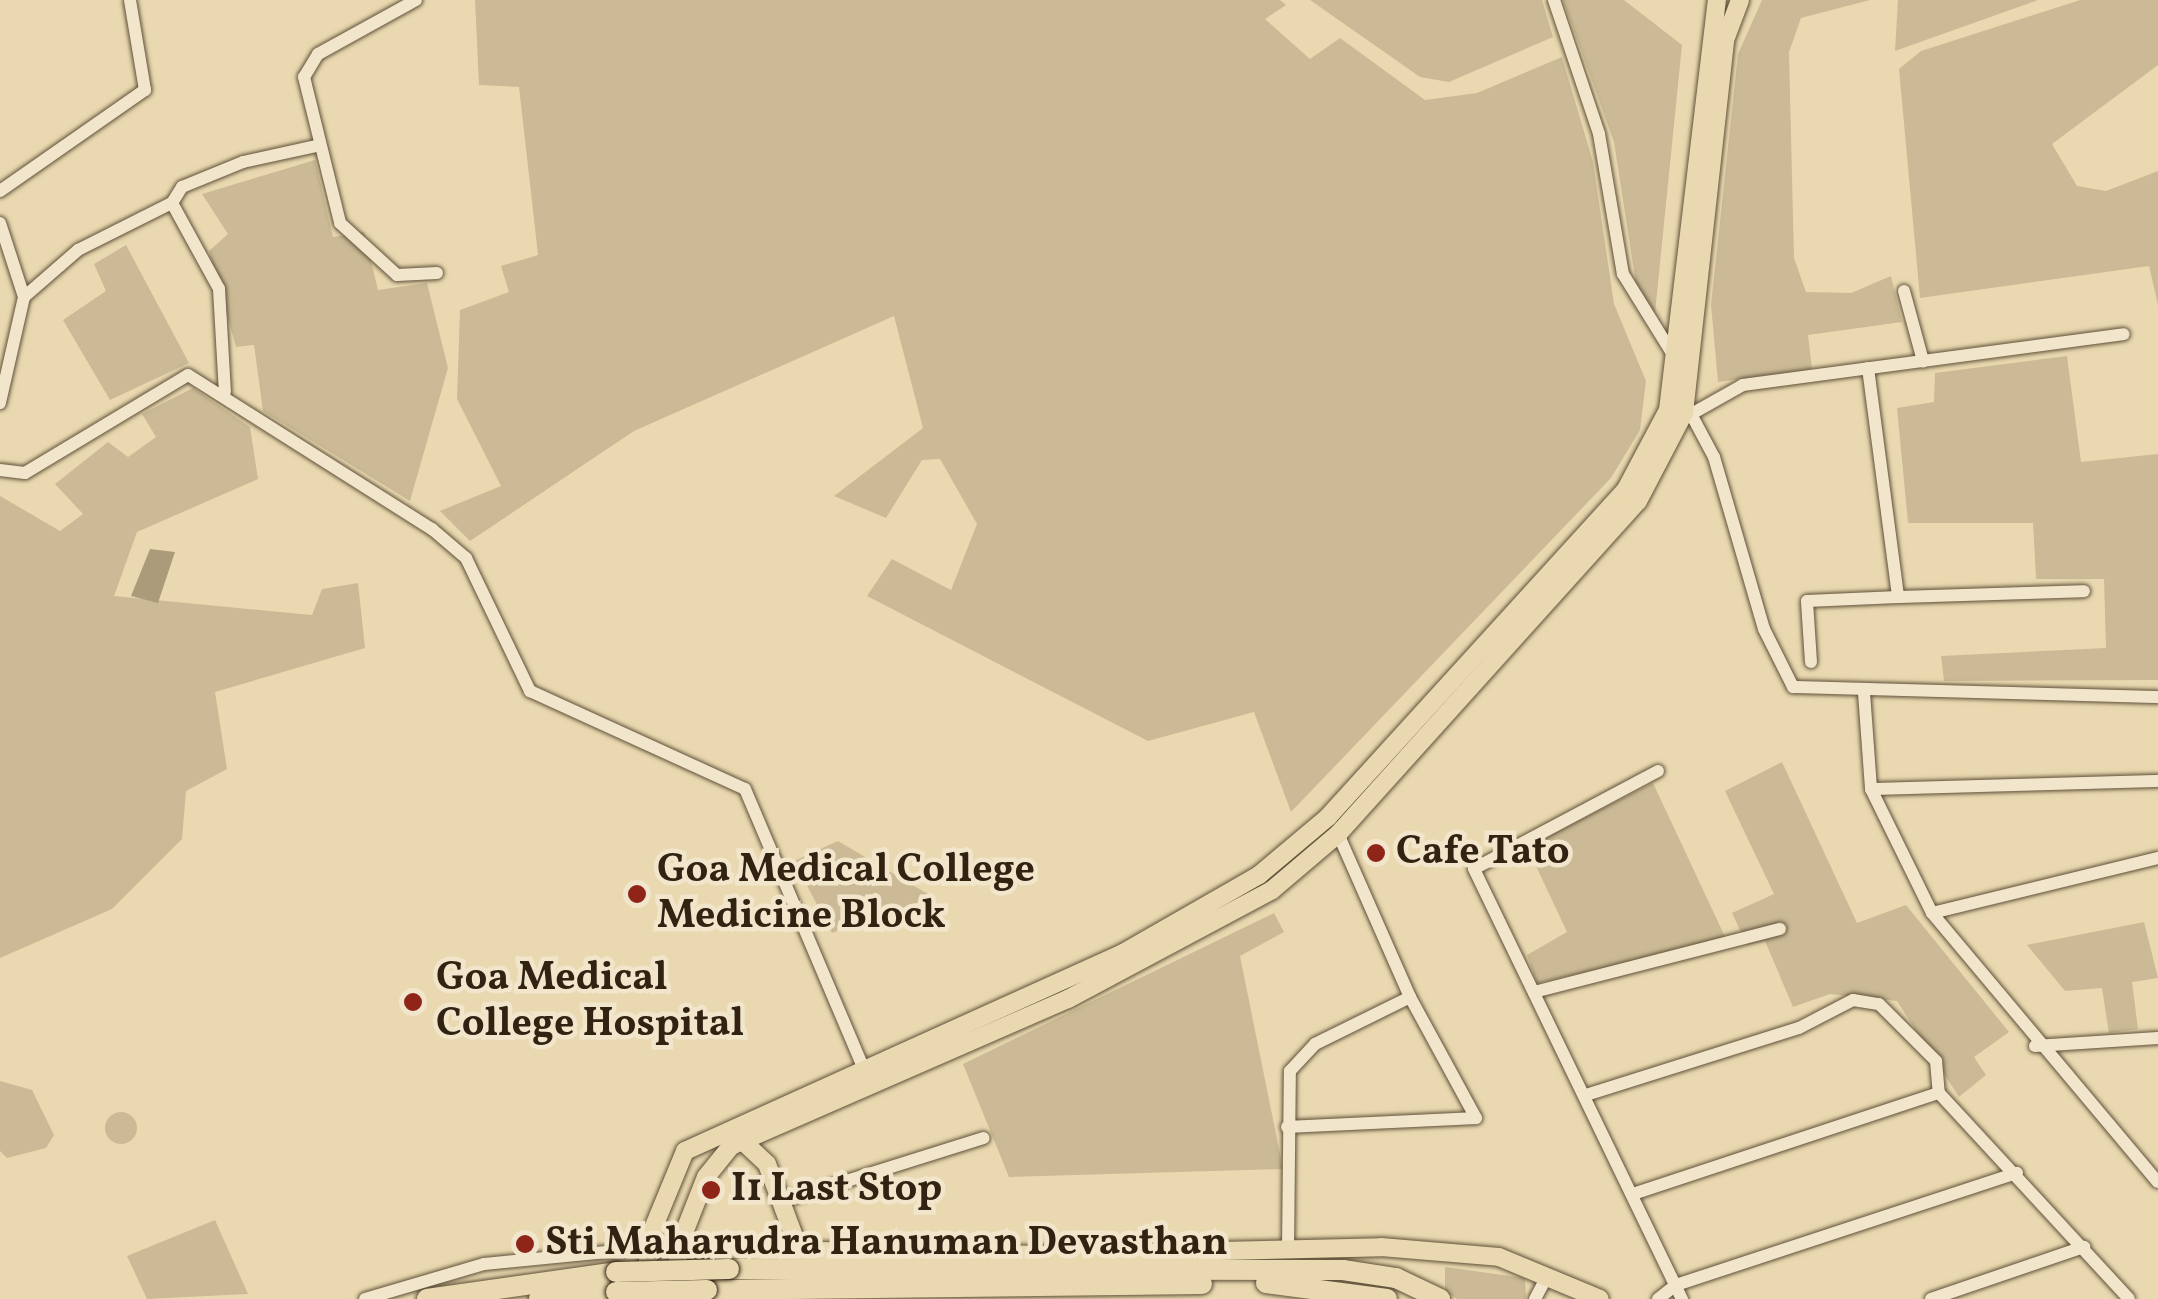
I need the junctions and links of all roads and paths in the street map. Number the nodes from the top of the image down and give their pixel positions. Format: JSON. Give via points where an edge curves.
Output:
{"nodes":[{"id":1,"x":130,"y":0,"type":"edge"},
{"id":2,"x":416,"y":0,"type":"edge"},
{"id":3,"x":1554,"y":0,"type":"edge"},
{"id":4,"x":1716,"y":0,"type":"edge"},
{"id":5,"x":1740,"y":0,"type":"edge"},
{"id":6,"x":320,"y":145,"type":"junction"},
{"id":7,"x":0,"y":191,"type":"edge"},
{"id":8,"x":172,"y":203,"type":"junction"},
{"id":9,"x":0,"y":223,"type":"edge"},
{"id":10,"x":436,"y":273,"type":"dead end"},
{"id":11,"x":1904,"y":291,"type":"dead end"},
{"id":12,"x":24,"y":297,"type":"junction"},
{"id":13,"x":2124,"y":334,"type":"dead end"},
{"id":14,"x":1674,"y":358,"type":"junction"},
{"id":15,"x":1923,"y":361,"type":"junction"},
{"id":16,"x":1868,"y":368,"type":"junction"},
{"id":17,"x":1688,"y":372,"type":"junction"},
{"id":18,"x":226,"y":392,"type":"junction"},
{"id":19,"x":1683,"y":402,"type":"junction"},
{"id":20,"x":0,"y":404,"type":"edge"},
{"id":21,"x":0,"y":470,"type":"edge"},
{"id":22,"x":2084,"y":592,"type":"dead end"},
{"id":23,"x":1898,"y":597,"type":"junction"},
{"id":24,"x":1811,"y":662,"type":"dead end"},
{"id":25,"x":1864,"y":694,"type":"junction"},
{"id":26,"x":2158,"y":697,"type":"edge"},
{"id":27,"x":1658,"y":771,"type":"dead end"},
{"id":28,"x":2158,"y":782,"type":"edge"},
{"id":29,"x":1871,"y":789,"type":"junction"},
{"id":30,"x":1338,"y":834,"type":"junction"},
{"id":31,"x":2158,"y":858,"type":"edge"},
{"id":32,"x":1932,"y":913,"type":"junction"},
{"id":33,"x":1780,"y":929,"type":"dead end"},
{"id":34,"x":1534,"y":992,"type":"junction"},
{"id":35,"x":1410,"y":997,"type":"junction"},
{"id":36,"x":2158,"y":1038,"type":"edge"},
{"id":37,"x":2035,"y":1046,"type":"junction"},
{"id":38,"x":868,"y":1078,"type":"junction"},
{"id":39,"x":1939,"y":1093,"type":"junction"},
{"id":40,"x":1586,"y":1095,"type":"junction"},
{"id":41,"x":1287,"y":1127,"type":"junction"},
{"id":42,"x":734,"y":1133,"type":"junction"},
{"id":43,"x":984,"y":1138,"type":"dead end"},
{"id":44,"x":2017,"y":1173,"type":"junction"},
{"id":45,"x":2158,"y":1182,"type":"edge"},
{"id":46,"x":1633,"y":1194,"type":"junction"},
{"id":47,"x":786,"y":1200,"type":"junction"},
{"id":48,"x":2084,"y":1247,"type":"junction"},
{"id":49,"x":647,"y":1248,"type":"junction"},
{"id":50,"x":678,"y":1248,"type":"junction"},
{"id":51,"x":798,"y":1248,"type":"junction"},
{"id":52,"x":1288,"y":1250,"type":"junction"},
{"id":53,"x":1548,"y":1274,"type":"junction"},
{"id":54,"x":616,"y":1282,"type":"junction"},
{"id":55,"x":541,"y":1292,"type":"edge"},
{"id":56,"x":1679,"y":1292,"type":"edge"},
{"id":57,"x":365,"y":1299,"type":"edge"},
{"id":58,"x":427,"y":1299,"type":"edge"},
{"id":59,"x":645,"y":1299,"type":"edge"},
{"id":60,"x":677,"y":1299,"type":"edge"},
{"id":61,"x":1387,"y":1299,"type":"edge"},
{"id":62,"x":1440,"y":1299,"type":"edge"},
{"id":63,"x":1535,"y":1299,"type":"edge"},
{"id":64,"x":1600,"y":1299,"type":"edge"},
{"id":65,"x":1658,"y":1299,"type":"edge"},
{"id":66,"x":1930,"y":1299,"type":"edge"},
{"id":67,"x":2129,"y":1299,"type":"edge"}],
"edges":[{"from":1,"to":7,"type":"street","via":[[145,90]]},
{"from":2,"to":6,"type":"street","via":[[305,68]]},
{"from":3,"to":14,"type":"street","via":[[1598,134],[1622,274]]},
{"from":4,"to":14,"type":"main road"},
{"from":5,"to":17,"type":"main road","via":[[1724,40]]},
{"from":6,"to":8,"type":"street","via":[[228,168],[182,187]]},
{"from":6,"to":10,"type":"street","via":[[340,223],[396,276]]},
{"from":8,"to":12,"type":"street","via":[[78,250]]},
{"from":8,"to":18,"type":"street","via":[[218,289]]},
{"from":9,"to":12,"type":"street"},
{"from":11,"to":15,"type":"street"},
{"from":12,"to":20,"type":"street"},
{"from":13,"to":15,"type":"street"},
{"from":14,"to":17,"type":"street"},
{"from":14,"to":19,"type":"main road"},
{"from":15,"to":16,"type":"street"},
{"from":16,"to":19,"type":"street","via":[[1743,385]]},
{"from":16,"to":23,"type":"street"},
{"from":17,"to":19,"type":"main road"},
{"from":18,"to":21,"type":"street","via":[[198,378],[170,378],[25,473]]},
{"from":18,"to":38,"type":"street","via":[[466,558],[512,661],[544,702],[745,789]]},
{"from":19,"to":25,"type":"street","via":[[1779,670],[1812,693]]},
{"from":19,"to":30,"type":"main road","via":[[1666,459],[1638,500]]},
{"from":19,"to":38,"type":"main road","via":[[1625,491],[1306,838],[1221,900]]},
{"from":22,"to":23,"type":"street"},
{"from":23,"to":24,"type":"street","via":[[1807,601]]},
{"from":25,"to":26,"type":"street"},
{"from":25,"to":29,"type":"street"},
{"from":27,"to":34,"type":"street","via":[[1474,869]]},
{"from":28,"to":29,"type":"street"},
{"from":29,"to":32,"type":"street"},
{"from":30,"to":35,"type":"street"},
{"from":30,"to":38,"type":"main road","via":[[1193,939]]},
{"from":31,"to":32,"type":"street"},
{"from":32,"to":37,"type":"street"},
{"from":33,"to":34,"type":"street"},
{"from":34,"to":40,"type":"street"},
{"from":35,"to":41,"type":"street","via":[[1315,1044],[1290,1071]]},
{"from":35,"to":41,"type":"street","via":[[1476,1118]]},
{"from":36,"to":37,"type":"street"},
{"from":37,"to":45,"type":"street"},
{"from":38,"to":42,"type":"main road"},
{"from":39,"to":40,"type":"street","via":[[1936,1060],[1880,1004],[1853,1000],[1799,1028]]},
{"from":39,"to":44,"type":"street"},
{"from":39,"to":46,"type":"street"},
{"from":40,"to":46,"type":"street"},
{"from":41,"to":52,"type":"street"},
{"from":42,"to":47,"type":"main road"},
{"from":42,"to":49,"type":"main road","via":[[685,1151]]},
{"from":42,"to":50,"type":"main road","via":[[706,1178]]},
{"from":43,"to":47,"type":"street"},
{"from":44,"to":48,"type":"street"},
{"from":44,"to":56,"type":"street"},
{"from":46,"to":56,"type":"street"},
{"from":47,"to":51,"type":"main road"},
{"from":48,"to":66,"type":"street"},
{"from":48,"to":67,"type":"street"},
{"from":49,"to":50,"type":"main road"},
{"from":49,"to":57,"type":"street","via":[[484,1264]]},
{"from":49,"to":59,"type":"main road"},
{"from":50,"to":51,"type":"main road"},
{"from":50,"to":60,"type":"main road"},
{"from":51,"to":52,"type":"main road","via":[[1088,1255]]},
{"from":52,"to":53,"type":"main road","via":[[1459,1252]]},
{"from":53,"to":63,"type":"street"},
{"from":53,"to":64,"type":"main road"},
{"from":54,"to":55,"type":"highway"},
{"from":54,"to":61,"type":"highway","bridge":true,"via":[[707,1290],[1280,1283]]},
{"from":54,"to":62,"type":"highway","bridge":true,"via":[[729,1268],[1343,1270],[1396,1278]]},
{"from":55,"to":58,"type":"highway","via":[[474,1289]]},
{"from":56,"to":65,"type":"street"}]}
